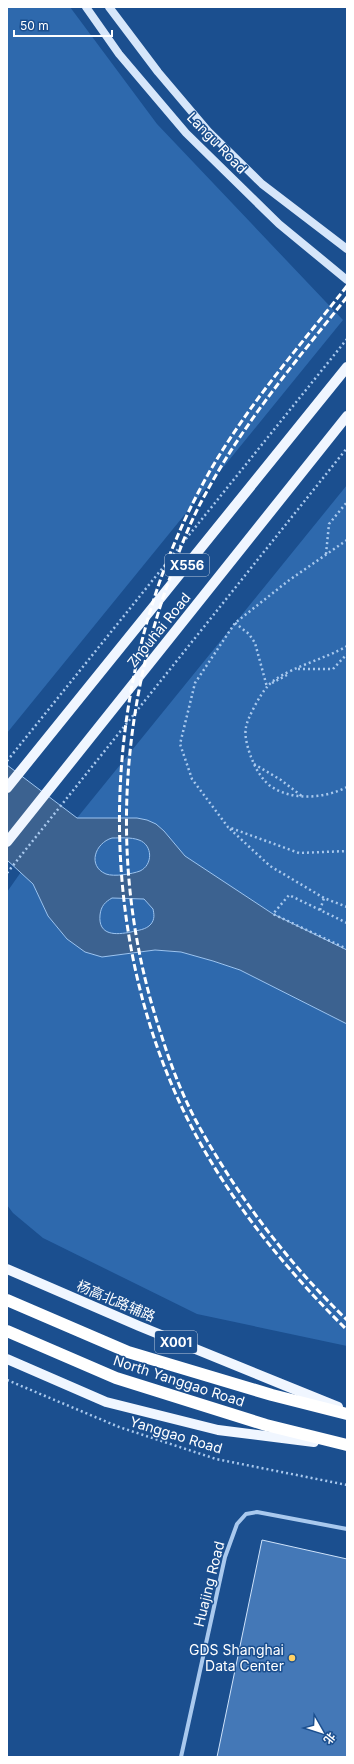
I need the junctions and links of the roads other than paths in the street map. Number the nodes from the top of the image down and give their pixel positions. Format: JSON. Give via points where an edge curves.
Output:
{"nodes":[{"id":1,"x":86,"y":7,"type":"edge"},
{"id":2,"x":109,"y":7,"type":"edge"},
{"id":3,"x":347,"y":249,"type":"edge"},
{"id":4,"x":347,"y":280,"type":"edge"},
{"id":5,"x":347,"y":367,"type":"edge"},
{"id":6,"x":347,"y":416,"type":"edge"},
{"id":7,"x":7,"y":788,"type":"edge"},
{"id":8,"x":7,"y":842,"type":"edge"},
{"id":9,"x":7,"y":1269,"type":"edge"},
{"id":10,"x":7,"y":1300,"type":"edge"},
{"id":11,"x":7,"y":1331,"type":"edge"},
{"id":12,"x":7,"y":1359,"type":"edge"},
{"id":13,"x":347,"y":1412,"type":"edge"},
{"id":14,"x":347,"y":1445,"type":"edge"},
{"id":15,"x":347,"y":1529,"type":"edge"},
{"id":16,"x":181,"y":1757,"type":"edge"}],
"edges":[{"from":1,"to":4,"type":"street","name":"Langu Road","via":[[119,54],[186,132],[279,224]]},
{"from":2,"to":3,"type":"street","name":"Langu Road","via":[[158,72],[208,131],[262,184]]},
{"from":5,"to":7,"type":"main road","name":"Zhouhai Road","number":"X556"},
{"from":6,"to":8,"type":"main road","name":"Zhouhai Road","number":"X556"},
{"from":9,"to":13,"type":"main road","name":"杨高北路辅路","number":"X001"},
{"from":10,"to":13,"type":"highway","name":"North Yanggao Road","number":"X001","via":[[128,1352],[272,1395]]},
{"from":11,"to":14,"type":"highway","name":"North Yanggao Road","via":[[116,1378],[266,1425]]},
{"from":12,"to":14,"type":"main road","via":[[106,1402],[218,1430]]},
{"from":15,"to":16,"type":"street","name":"Huajing Road","via":[[257,1512],[246,1514],[237,1524],[225,1558]]}]}
